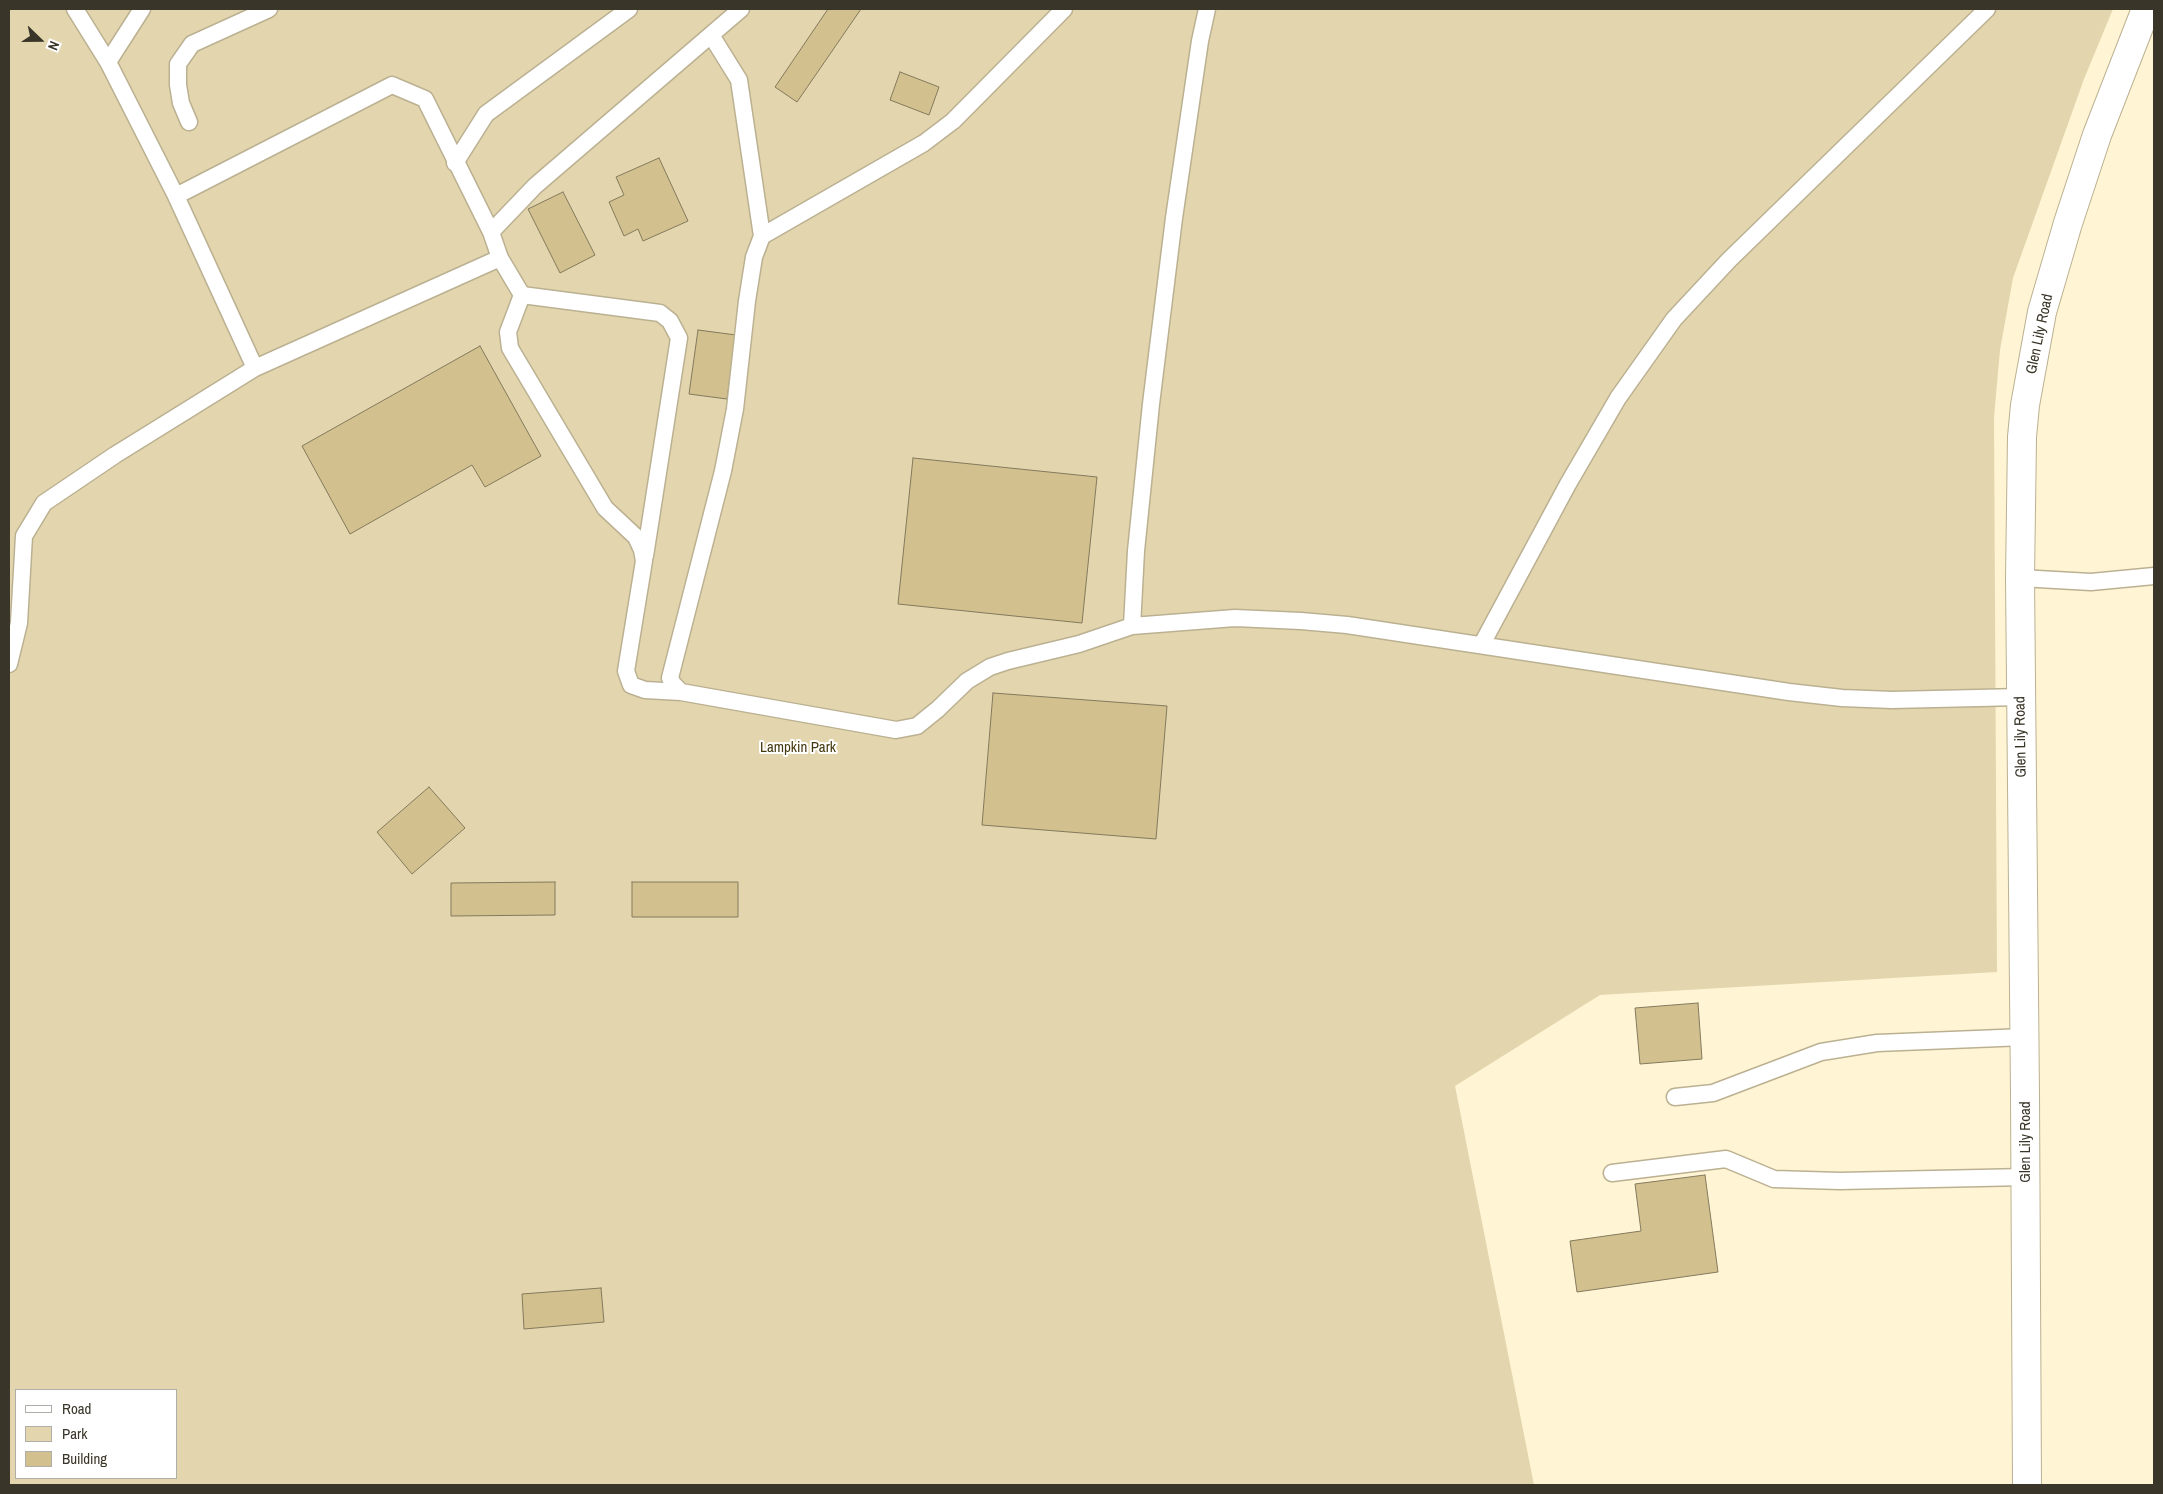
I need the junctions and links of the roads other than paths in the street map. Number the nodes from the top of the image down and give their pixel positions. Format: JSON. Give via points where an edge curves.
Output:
{"nodes":[{"id":1,"x":75,"y":9,"type":"edge"},
{"id":2,"x":142,"y":9,"type":"edge"},
{"id":3,"x":269,"y":9,"type":"edge"},
{"id":4,"x":629,"y":9,"type":"edge"},
{"id":5,"x":741,"y":9,"type":"edge"},
{"id":6,"x":1064,"y":9,"type":"edge"},
{"id":7,"x":1206,"y":9,"type":"edge"},
{"id":8,"x":1987,"y":9,"type":"edge"},
{"id":9,"x":2146,"y":9,"type":"edge"},
{"id":10,"x":711,"y":35,"type":"junction"},
{"id":11,"x":108,"y":62,"type":"junction"},
{"id":12,"x":188,"y":122,"type":"dead end"},
{"id":13,"x":455,"y":164,"type":"junction"},
{"id":14,"x":176,"y":196,"type":"junction"},
{"id":15,"x":491,"y":232,"type":"junction"},
{"id":16,"x":762,"y":236,"type":"junction"},
{"id":17,"x":500,"y":258,"type":"junction"},
{"id":18,"x":522,"y":295,"type":"junction"},
{"id":19,"x":255,"y":368,"type":"junction"},
{"id":20,"x":644,"y":561,"type":"junction"},
{"id":21,"x":2154,"y":576,"type":"edge"},
{"id":22,"x":2020,"y":578,"type":"junction"},
{"id":23,"x":1132,"y":626,"type":"junction"},
{"id":24,"x":1482,"y":644,"type":"junction"},
{"id":25,"x":9,"y":664,"type":"edge"},
{"id":26,"x":681,"y":692,"type":"junction"},
{"id":27,"x":2021,"y":697,"type":"junction"},
{"id":28,"x":2024,"y":1036,"type":"junction"},
{"id":29,"x":1674,"y":1097,"type":"dead end"},
{"id":30,"x":1612,"y":1173,"type":"dead end"},
{"id":31,"x":2026,"y":1177,"type":"junction"},
{"id":32,"x":2027,"y":1485,"type":"edge"}],
"edges":[{"from":1,"to":11,"type":"lane"},
{"from":2,"to":11,"type":"lane"},
{"from":3,"to":12,"type":"lane","via":[[192,44],[178,64],[181,103]]},
{"from":4,"to":13,"type":"lane","via":[[486,114]]},
{"from":5,"to":10,"type":"lane"},
{"from":6,"to":16,"type":"lane","via":[[953,120],[924,143]]},
{"from":7,"to":23,"type":"lane","via":[[1177,198],[1151,404]]},
{"from":8,"to":24,"type":"lane","via":[[1742,246],[1674,319],[1618,398]]},
{"from":9,"to":22,"type":"street","name":"Glen Lily Road","via":[[2097,135],[2042,312],[2022,437]]},
{"from":10,"to":15,"type":"lane","via":[[535,186]]},
{"from":10,"to":16,"type":"lane","via":[[739,80]]},
{"from":11,"to":14,"type":"lane"},
{"from":13,"to":14,"type":"lane","via":[[425,99],[392,85]]},
{"from":13,"to":15,"type":"lane"},
{"from":14,"to":19,"type":"lane"},
{"from":15,"to":17,"type":"lane"},
{"from":16,"to":26,"type":"lane","via":[[754,258],[735,409],[723,471],[670,678]]},
{"from":17,"to":18,"type":"lane"},
{"from":17,"to":19,"type":"lane"},
{"from":18,"to":20,"type":"lane","via":[[508,332],[510,348],[605,508],[636,538]]},
{"from":18,"to":20,"type":"lane","via":[[660,313],[670,321],[679,338]]},
{"from":19,"to":25,"type":"lane","via":[[44,503],[24,536],[20,623]]},
{"from":20,"to":26,"type":"lane","via":[[626,671],[631,685],[645,690]]},
{"from":21,"to":22,"type":"lane","via":[[2091,582]]},
{"from":22,"to":27,"type":"street","name":"Glen Lily Road"},
{"from":23,"to":24,"type":"lane","via":[[1235,618],[1301,621],[1347,624]]},
{"from":23,"to":26,"type":"lane","via":[[1079,644],[990,667],[967,681],[917,726],[896,730]]},
{"from":24,"to":27,"type":"lane","via":[[1842,698]]},
{"from":27,"to":28,"type":"street","name":"Glen Lily Road"},
{"from":28,"to":29,"type":"lane","via":[[1877,1043],[1821,1052],[1713,1093]]},
{"from":28,"to":31,"type":"street","name":"Glen Lily Road"},
{"from":30,"to":31,"type":"lane","via":[[1726,1159],[1774,1179],[1840,1181]]},
{"from":31,"to":32,"type":"street","name":"Glen Lily Road"}]}
